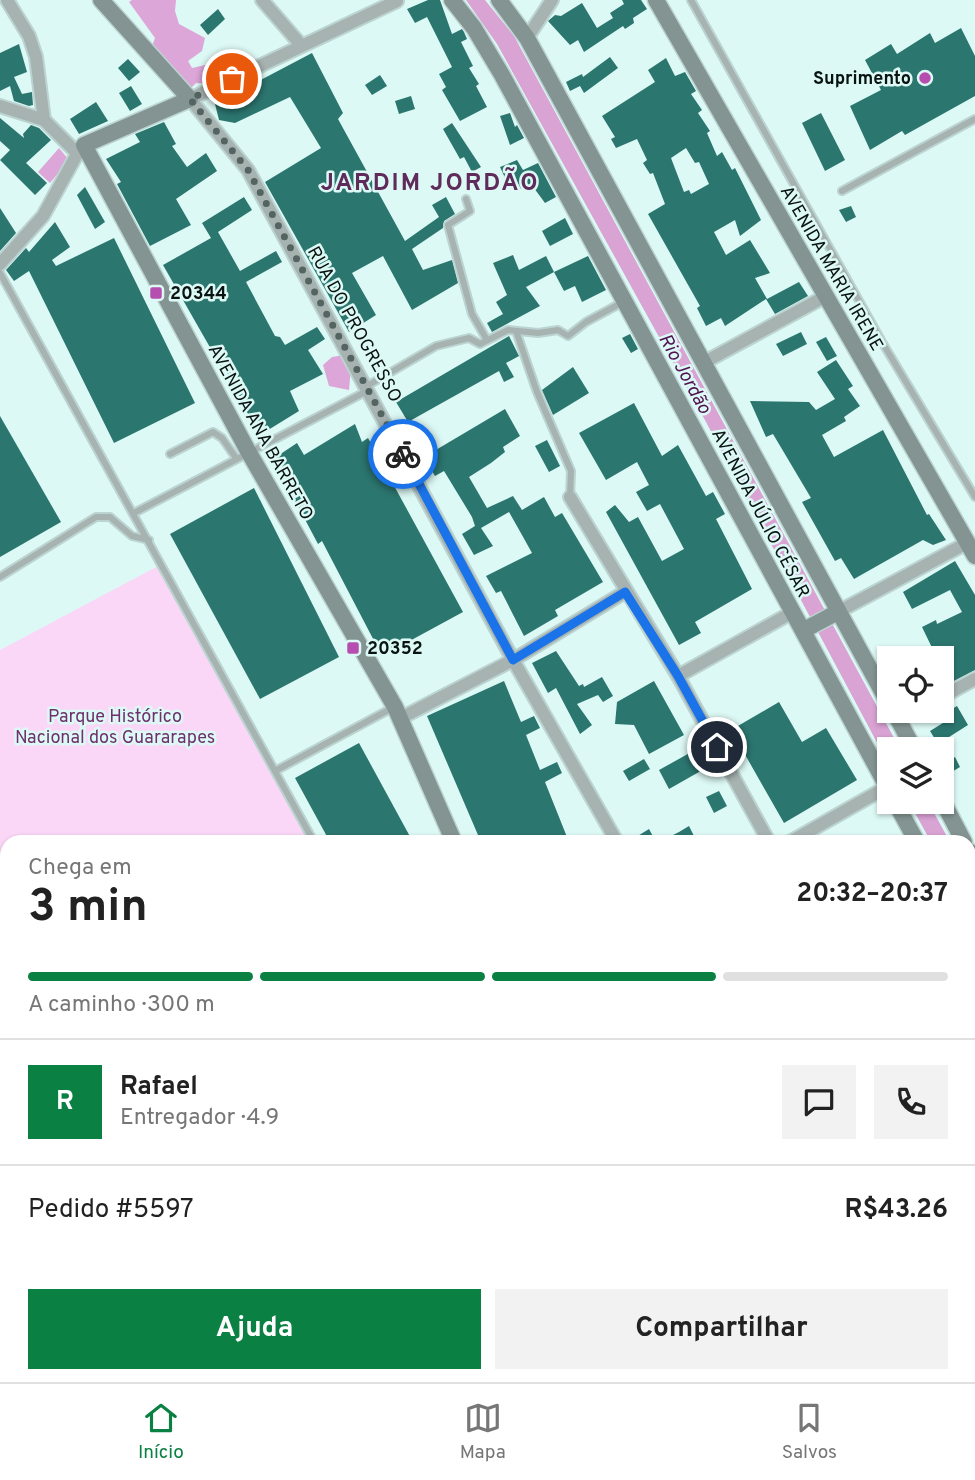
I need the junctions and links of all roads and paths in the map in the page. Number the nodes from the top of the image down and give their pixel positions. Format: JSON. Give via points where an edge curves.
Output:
{"nodes":[{"id":1,"x":7,"y":0,"type":"edge"},
{"id":2,"x":101,"y":0,"type":"edge"},
{"id":3,"x":262,"y":0,"type":"edge"},
{"id":4,"x":452,"y":0,"type":"edge"},
{"id":5,"x":499,"y":0,"type":"edge"},
{"id":6,"x":552,"y":0,"type":"edge"},
{"id":7,"x":656,"y":0,"type":"edge"},
{"id":8,"x":691,"y":0,"type":"edge"},
{"id":9,"x":397,"y":1,"type":"edge"},
{"id":10,"x":527,"y":38,"type":"junction"},
{"id":11,"x":301,"y":46,"type":"junction"},
{"id":12,"x":190,"y":99,"type":"junction"},
{"id":13,"x":0,"y":106,"type":"edge"},
{"id":14,"x":975,"y":119,"type":"edge"},
{"id":15,"x":44,"y":120,"type":"junction"},
{"id":16,"x":80,"y":149,"type":"junction"},
{"id":17,"x":842,"y":191,"type":"dead end"},
{"id":18,"x":466,"y":199,"type":"dead end"},
{"id":19,"x":0,"y":264,"type":"edge"},
{"id":20,"x":0,"y":273,"type":"edge"},
{"id":21,"x":826,"y":296,"type":"junction"},
{"id":22,"x":625,"y":301,"type":"junction"},
{"id":23,"x":516,"y":331,"type":"junction"},
{"id":24,"x":487,"y":340,"type":"junction"},
{"id":25,"x":703,"y":363,"type":"junction"},
{"id":26,"x":368,"y":388,"type":"junction"},
{"id":27,"x":170,"y":454,"type":"dead end"},
{"id":28,"x":242,"y":455,"type":"junction"},
{"id":29,"x":975,"y":497,"type":"edge"},
{"id":30,"x":570,"y":498,"type":"joint"},
{"id":31,"x":134,"y":513,"type":"junction"},
{"id":32,"x":149,"y":540,"type":"junction"},
{"id":33,"x":971,"y":549,"type":"edge"},
{"id":34,"x":0,"y":576,"type":"edge"},
{"id":35,"x":625,"y":592,"type":"junction"},
{"id":36,"x":793,"y":612,"type":"junction"},
{"id":37,"x":836,"y":612,"type":"junction"},
{"id":38,"x":804,"y":630,"type":"junction"},
{"id":39,"x":513,"y":660,"type":"junction"},
{"id":40,"x":678,"y":676,"type":"junction"},
{"id":41,"x":975,"y":679,"type":"edge"},
{"id":42,"x":877,"y":683,"type":"edge"},
{"id":43,"x":954,"y":690,"type":"edge"},
{"id":44,"x":398,"y":712,"type":"junction"},
{"id":45,"x":877,"y":767,"type":"edge"},
{"id":46,"x":275,"y":771,"type":"junction"},
{"id":47,"x":877,"y":800,"type":"edge"},
{"id":48,"x":902,"y":814,"type":"edge"},
{"id":49,"x":949,"y":814,"type":"edge"},
{"id":50,"x":310,"y":835,"type":"edge"},
{"id":51,"x":451,"y":835,"type":"edge"},
{"id":52,"x":613,"y":835,"type":"edge"},
{"id":53,"x":765,"y":835,"type":"edge"},
{"id":54,"x":804,"y":835,"type":"edge"},
{"id":55,"x":913,"y":835,"type":"edge"},
{"id":56,"x":960,"y":835,"type":"edge"}],
"edges":[{"from":1,"to":15,"type":"street","via":[[36,57]]},
{"from":2,"to":12,"type":"street","name":"RUA DO PROGRESSO"},
{"from":3,"to":11,"type":"street"},
{"from":4,"to":22,"type":"street","name":"AVENIDA JÚLIO CÉSAR","via":[[484,43]]},
{"from":5,"to":10,"type":"street","name":"AVENIDA JÚLIO CÉSAR"},
{"from":6,"to":10,"type":"street"},
{"from":7,"to":21,"type":"street","name":"AVENIDA MARIA IRENE"},
{"from":8,"to":29,"type":"lane","via":[[882,342]]},
{"from":9,"to":11,"type":"street"},
{"from":10,"to":25,"type":"street","name":"AVENIDA JÚLIO CÉSAR"},
{"from":11,"to":12,"type":"street"},
{"from":12,"to":16,"type":"street"},
{"from":12,"to":26,"type":"street","name":"RUA DO PROGRESSO","via":[[248,170]]},
{"from":13,"to":15,"type":"street"},
{"from":14,"to":17,"type":"lane"},
{"from":15,"to":16,"type":"street"},
{"from":16,"to":19,"type":"street","via":[[43,216]]},
{"from":16,"to":28,"type":"street","name":"AVENIDA ANA BARRETO"},
{"from":18,"to":24,"type":"lane","via":[[470,211],[448,225],[472,314]]},
{"from":20,"to":31,"type":"lane"},
{"from":21,"to":25,"type":"street"},
{"from":21,"to":33,"type":"street","name":"AVENIDA MARIA IRENE"},
{"from":22,"to":23,"type":"lane","via":[[568,336],[558,330]]},
{"from":22,"to":36,"type":"street","name":"AVENIDA JÚLIO CÉSAR"},
{"from":23,"to":24,"type":"lane"},
{"from":23,"to":30,"type":"lane","via":[[570,471]]},
{"from":24,"to":26,"type":"lane","via":[[480,344],[469,338],[436,346]]},
{"from":25,"to":37,"type":"street","name":"AVENIDA JÚLIO CÉSAR"},
{"from":26,"to":28,"type":"lane"},
{"from":26,"to":39,"type":"street","name":"RUA DO PROGRESSO"},
{"from":27,"to":28,"type":"lane","via":[[213,432]]},
{"from":28,"to":31,"type":"lane"},
{"from":28,"to":44,"type":"street","name":"AVENIDA ANA BARRETO"},
{"from":30,"to":35,"type":"street"},
{"from":31,"to":32,"type":"lane"},
{"from":32,"to":34,"type":"lane","via":[[132,536],[110,517],[96,517]]},
{"from":32,"to":46,"type":"lane"},
{"from":33,"to":37,"type":"street"},
{"from":35,"to":39,"type":"street"},
{"from":35,"to":40,"type":"street"},
{"from":36,"to":38,"type":"street","name":"AVENIDA JÚLIO CÉSAR"},
{"from":36,"to":40,"type":"street"},
{"from":37,"to":38,"type":"street"},
{"from":37,"to":42,"type":"street","name":"AVENIDA JÚLIO CÉSAR"},
{"from":38,"to":45,"type":"street","name":"AVENIDA JÚLIO CÉSAR"},
{"from":39,"to":44,"type":"street"},
{"from":39,"to":52,"type":"street","name":"RUA DO PROGRESSO"},
{"from":40,"to":53,"type":"street"},
{"from":41,"to":43,"type":"street"},
{"from":44,"to":46,"type":"lane"},
{"from":44,"to":51,"type":"street","name":"AVENIDA ANA BARRETO"},
{"from":46,"to":50,"type":"lane"},
{"from":47,"to":54,"type":"street"},
{"from":48,"to":55,"type":"street","name":"AVENIDA JÚLIO CÉSAR"},
{"from":49,"to":56,"type":"street"}]}
